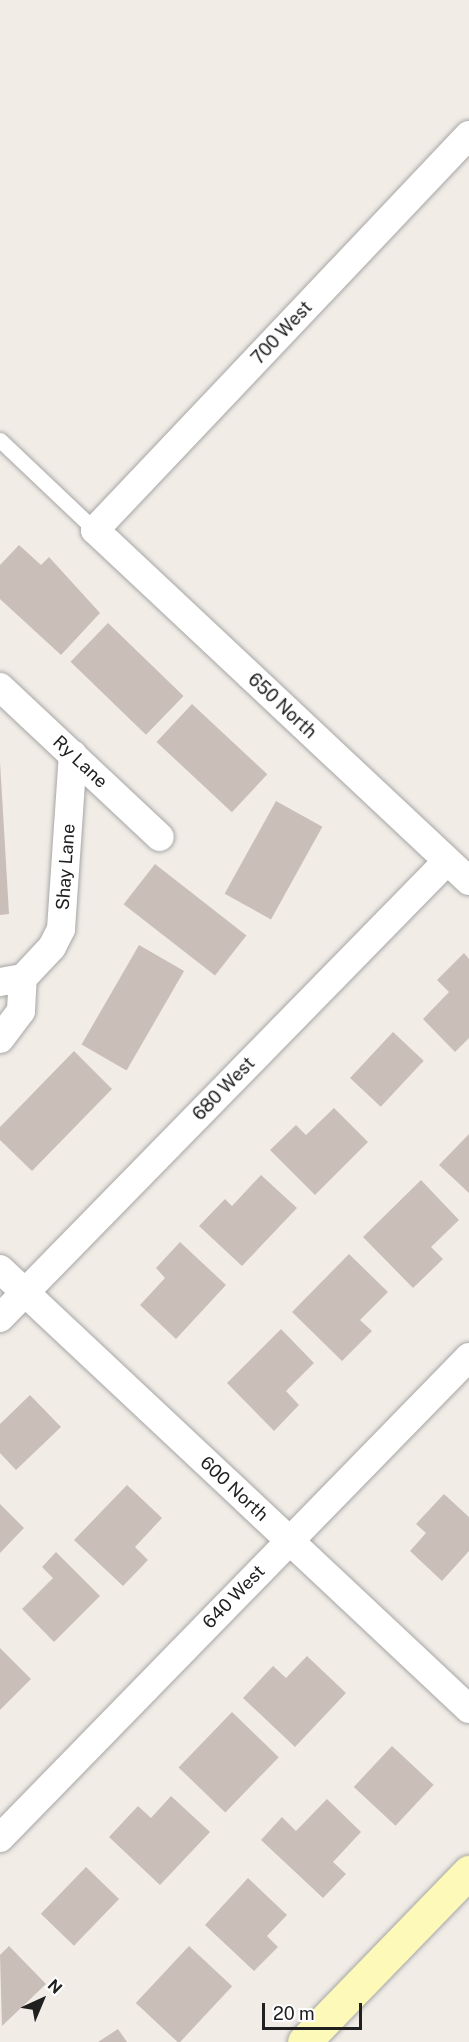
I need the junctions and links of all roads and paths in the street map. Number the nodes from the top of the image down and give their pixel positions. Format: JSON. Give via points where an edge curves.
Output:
{"nodes":[{"id":1,"x":469,"y":135,"type":"edge"},
{"id":2,"x":0,"y":440,"type":"edge"},
{"id":3,"x":95,"y":530,"type":"junction"},
{"id":4,"x":0,"y":687,"type":"edge"},
{"id":5,"x":72,"y":754,"type":"junction"},
{"id":6,"x":160,"y":837,"type":"dead end"},
{"id":7,"x":447,"y":861,"type":"junction"},
{"id":8,"x":469,"y":881,"type":"edge"},
{"id":9,"x":11,"y":980,"type":"edge"},
{"id":10,"x":0,"y":1039,"type":"edge"},
{"id":11,"x":0,"y":1269,"type":"edge"},
{"id":12,"x":25,"y":1292,"type":"junction"},
{"id":13,"x":0,"y":1318,"type":"edge"},
{"id":14,"x":469,"y":1357,"type":"edge"},
{"id":15,"x":290,"y":1541,"type":"junction"},
{"id":16,"x":469,"y":1709,"type":"edge"},
{"id":17,"x":0,"y":1838,"type":"edge"},
{"id":18,"x":469,"y":1872,"type":"edge"},
{"id":19,"x":304,"y":2042,"type":"edge"}],
"edges":[{"from":1,"to":3,"type":"street","name":"700 West"},
{"from":2,"to":3,"type":"lane"},
{"from":3,"to":7,"type":"street","name":"650 North"},
{"from":4,"to":5,"type":"street","name":"Ry Lane"},
{"from":5,"to":6,"type":"street","name":"Ry Lane"},
{"from":5,"to":9,"type":"street","name":"Shay Lane","via":[[65,908],[52,947]]},
{"from":7,"to":8,"type":"street","name":"650 North"},
{"from":7,"to":12,"type":"street","name":"680 West"},
{"from":9,"to":10,"type":"street","via":[[21,1011]]},
{"from":11,"to":12,"type":"street","name":"600 North"},
{"from":12,"to":13,"type":"street","name":"680 West"},
{"from":12,"to":15,"type":"street","name":"600 North"},
{"from":14,"to":15,"type":"street","name":"640 West"},
{"from":15,"to":16,"type":"street","name":"600 North"},
{"from":15,"to":17,"type":"street","name":"640 West"},
{"from":18,"to":19,"type":"street"}]}
